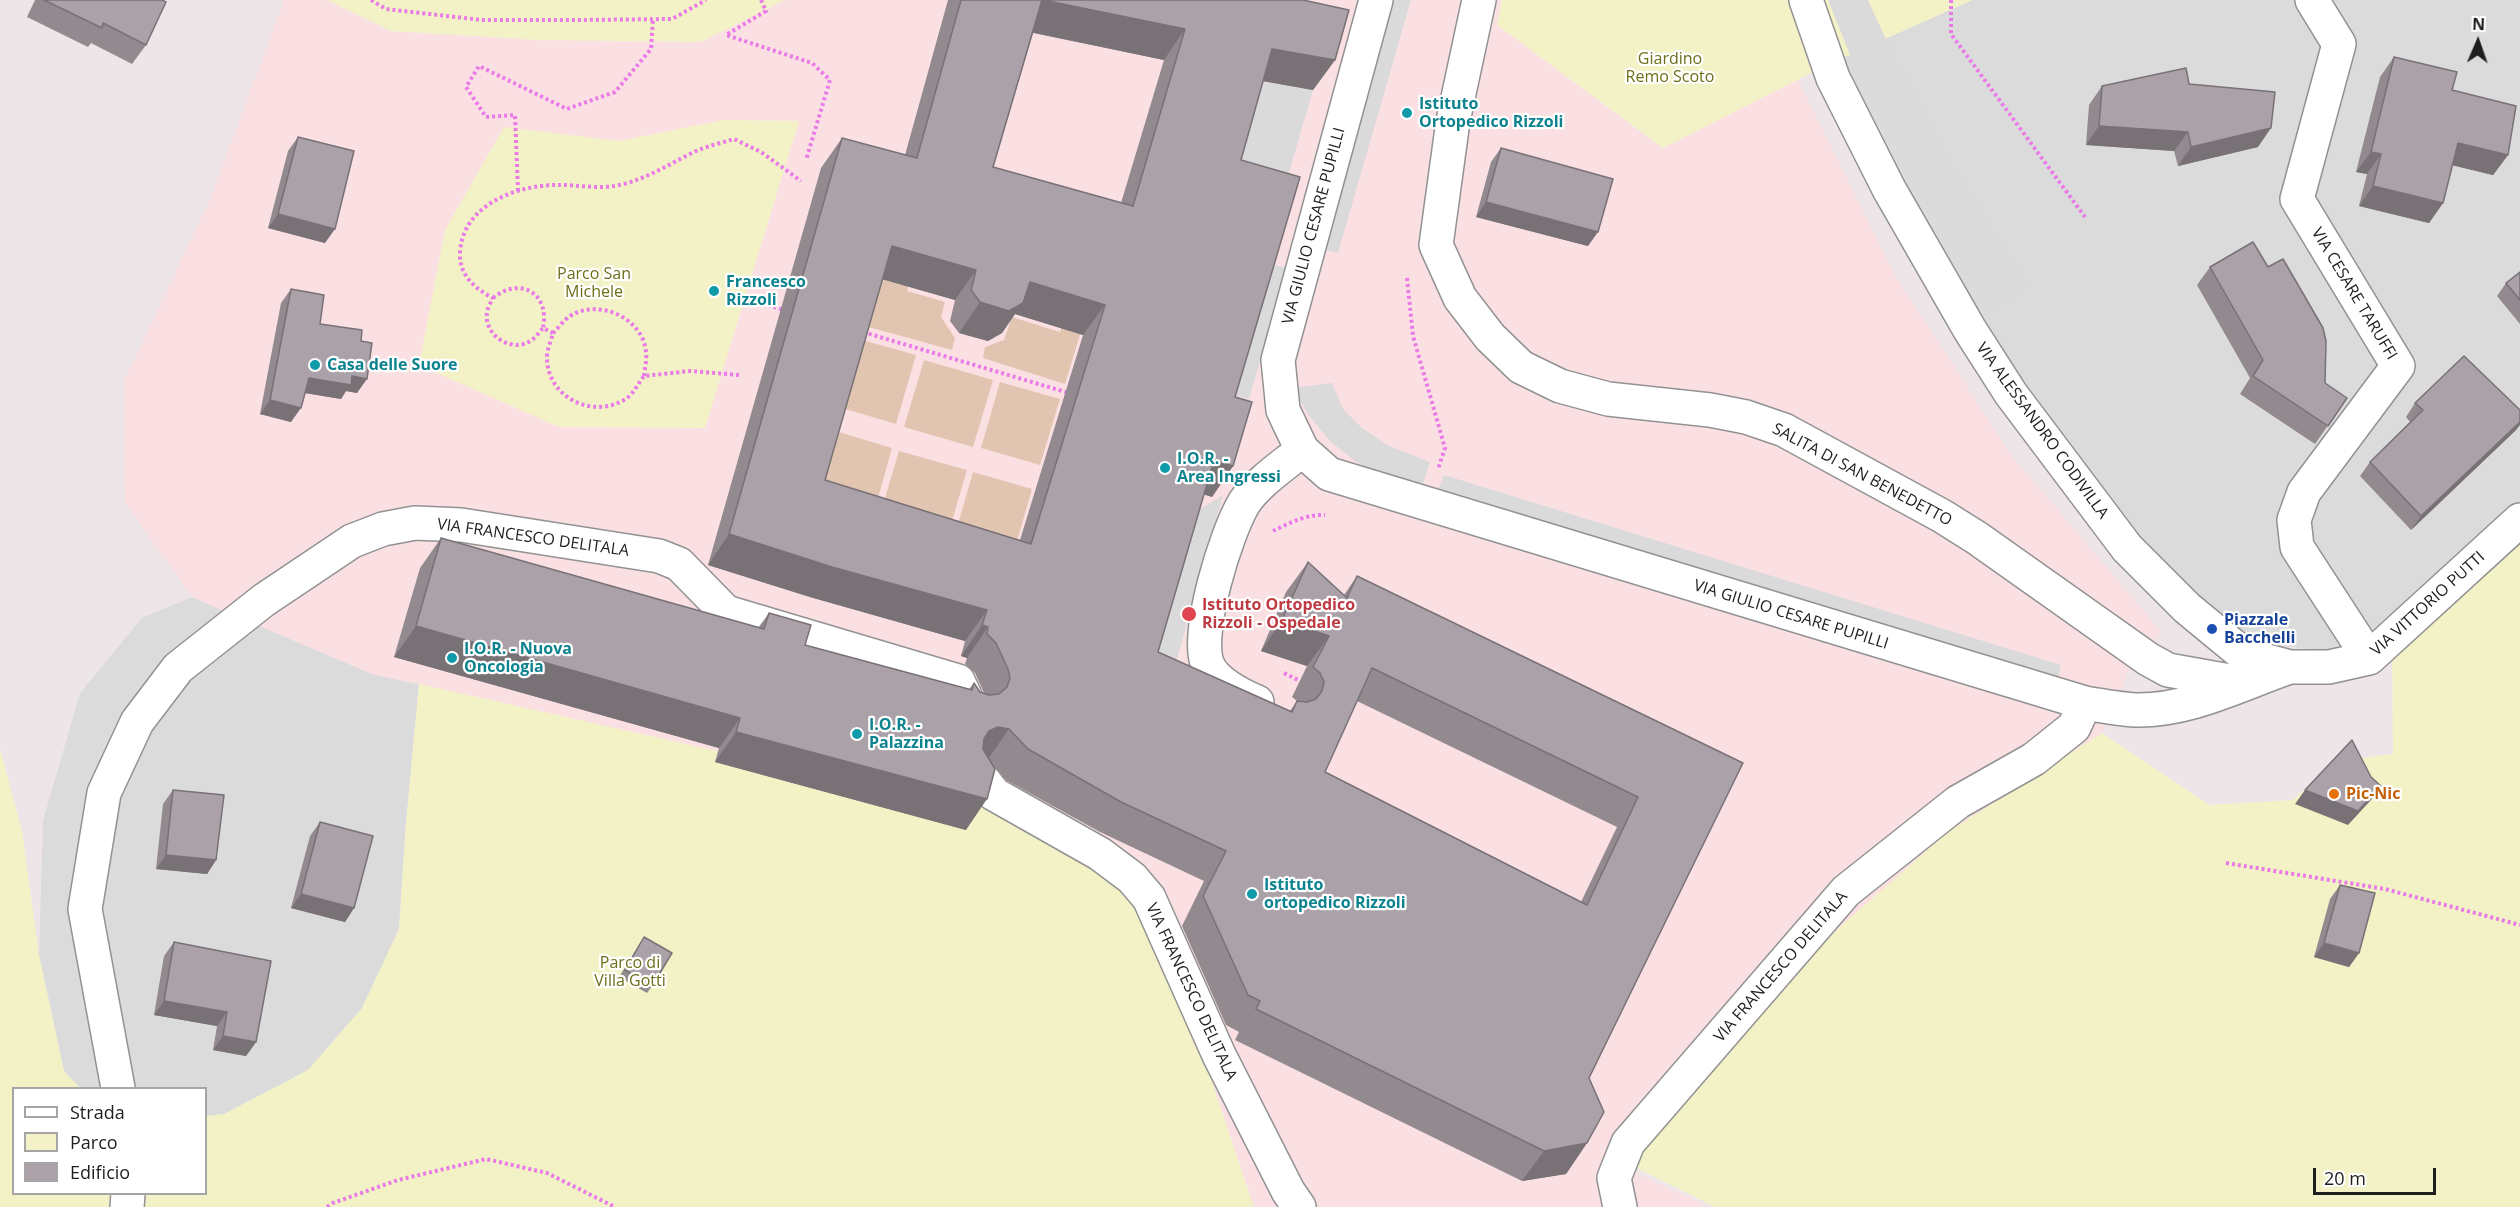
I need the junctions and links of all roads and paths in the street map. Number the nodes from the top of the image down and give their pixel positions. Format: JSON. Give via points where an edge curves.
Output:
{"nodes":[{"id":1,"x":371,"y":0,"type":"edge"},
{"id":2,"x":706,"y":0,"type":"edge"},
{"id":3,"x":761,"y":0,"type":"edge"},
{"id":4,"x":1376,"y":0,"type":"edge"},
{"id":5,"x":1479,"y":0,"type":"edge"},
{"id":6,"x":1806,"y":0,"type":"edge"},
{"id":7,"x":1951,"y":0,"type":"edge"},
{"id":8,"x":2312,"y":0,"type":"edge"},
{"id":9,"x":653,"y":19,"type":"junction"},
{"id":10,"x":806,"y":160,"type":"dead end"},
{"id":11,"x":801,"y":181,"type":"dead end"},
{"id":12,"x":518,"y":191,"type":"junction"},
{"id":13,"x":2085,"y":217,"type":"dead end"},
{"id":14,"x":1406,"y":270,"type":"dead end"},
{"id":15,"x":493,"y":298,"type":"junction"},
{"id":16,"x":762,"y":303,"type":"dead end"},
{"id":17,"x":792,"y":312,"type":"edge"},
{"id":18,"x":543,"y":328,"type":"junction"},
{"id":19,"x":855,"y":330,"type":"edge"},
{"id":20,"x":553,"y":333,"type":"junction"},
{"id":21,"x":739,"y":375,"type":"dead end"},
{"id":22,"x":644,"y":376,"type":"junction"},
{"id":23,"x":1074,"y":394,"type":"dead end"},
{"id":24,"x":1302,"y":450,"type":"junction"},
{"id":25,"x":1427,"y":504,"type":"junction"},
{"id":26,"x":2520,"y":520,"type":"edge"},
{"id":27,"x":2369,"y":658,"type":"junction"},
{"id":28,"x":2290,"y":667,"type":"junction"},
{"id":29,"x":2242,"y":683,"type":"junction"},
{"id":30,"x":2085,"y":703,"type":"junction"},
{"id":31,"x":970,"y":707,"type":"edge"},
{"id":32,"x":1284,"y":714,"type":"edge"},
{"id":33,"x":980,"y":776,"type":"edge"},
{"id":34,"x":2226,"y":863,"type":"dead end"},
{"id":35,"x":2520,"y":925,"type":"edge"},
{"id":36,"x":118,"y":1087,"type":"edge"},
{"id":37,"x":327,"y":1207,"type":"edge"},
{"id":38,"x":615,"y":1207,"type":"edge"},
{"id":39,"x":1299,"y":1207,"type":"edge"},
{"id":40,"x":1620,"y":1207,"type":"edge"}],
"edges":[{"from":1,"to":9,"type":"path","via":[[386,9],[482,20]]},
{"from":2,"to":9,"type":"path","via":[[672,19]]},
{"from":3,"to":10,"type":"path","via":[[766,11],[726,35],[812,63],[830,80]]},
{"from":4,"to":24,"type":"street","name":"VIA GIULIO CESARE PUPILLI","via":[[1278,360],[1283,410]]},
{"from":5,"to":29,"type":"street","name":"SALITA DI SAN BENEDETTO","via":[[1453,121],[1436,245],[1460,298],[1490,338],[1521,367],[1560,386],[1608,399],[1710,410],[1784,430],[1977,538],[2148,659],[2168,670]]},
{"from":6,"to":28,"type":"street","name":"VIA ALESSANDRO CODIVILLA","via":[[1833,78],[1889,189],[1970,330],[2012,394],[2127,548],[2244,655]]},
{"from":7,"to":13,"type":"path","via":[[1952,34]]},
{"from":8,"to":27,"type":"street","name":"VIA CESARE TARUFFI","via":[[2339,44],[2297,199],[2398,366],[2304,492],[2294,520],[2297,547]]},
{"from":9,"to":12,"type":"path","via":[[651,50],[615,92],[567,110],[479,66],[466,87],[486,117],[515,115]]},
{"from":11,"to":12,"type":"path","via":[[734,139],[696,151],[653,174],[617,186],[552,185]]},
{"from":12,"to":15,"type":"path","via":[[480,211],[468,222],[460,244],[463,272],[481,292]]},
{"from":14,"to":25,"type":"path","via":[[1413,336],[1445,448]]},
{"from":15,"to":18,"type":"path","via":[[511,288],[531,292],[543,307]]},
{"from":15,"to":18,"type":"path","via":[[488,321],[501,341],[517,346],[532,340]]},
{"from":16,"to":17,"type":"path"},
{"from":18,"to":20,"type":"path"},
{"from":19,"to":23,"type":"path"},
{"from":20,"to":22,"type":"path","via":[[571,316],[594,308],[618,313],[637,329],[646,351]]},
{"from":20,"to":22,"type":"path","via":[[546,359],[554,386],[575,403],[602,408],[627,398]]},
{"from":21,"to":22,"type":"path","via":[[690,371]]},
{"from":24,"to":25,"type":"street","name":"VIA GIULIO CESARE PUPILLI","via":[[1329,474]]},
{"from":24,"to":32,"type":"street","via":[[1245,501],[1213,588],[1204,640],[1207,664],[1218,679],[1245,697]]},
{"from":25,"to":30,"type":"street","name":"VIA GIULIO CESARE PUPILLI"},
{"from":26,"to":27,"type":"street","name":"VIA VITTORIO PUTTI"},
{"from":27,"to":28,"type":"street","name":"VIA VITTORIO PUTTI","via":[[2329,667]]},
{"from":28,"to":29,"type":"street","name":"VIA GIULIO CESARE PUPILLI"},
{"from":29,"to":30,"type":"street","name":"VIA GIULIO CESARE PUPILLI","via":[[2205,699],[2173,706],[2138,710]]},
{"from":30,"to":40,"type":"street","name":"VIA FRANCESCO DELITALA","via":[[2074,727],[2034,759],[1958,802],[1846,891],[1628,1143],[1614,1178]]},
{"from":31,"to":36,"type":"street","name":"VIA FRANCESCO DELITALA","via":[[958,681],[726,612],[679,564],[659,556],[461,525],[415,523],[352,541],[264,600],[177,668],[137,722],[104,793],[85,909]]},
{"from":33,"to":39,"type":"street","name":"VIA FRANCESCO DELITALA","via":[[994,794],[1100,854],[1132,878],[1149,898],[1219,1055]]},
{"from":34,"to":35,"type":"path","via":[[2385,889]]},
{"from":37,"to":38,"type":"path","via":[[398,1180],[486,1159],[547,1173]]}]}
